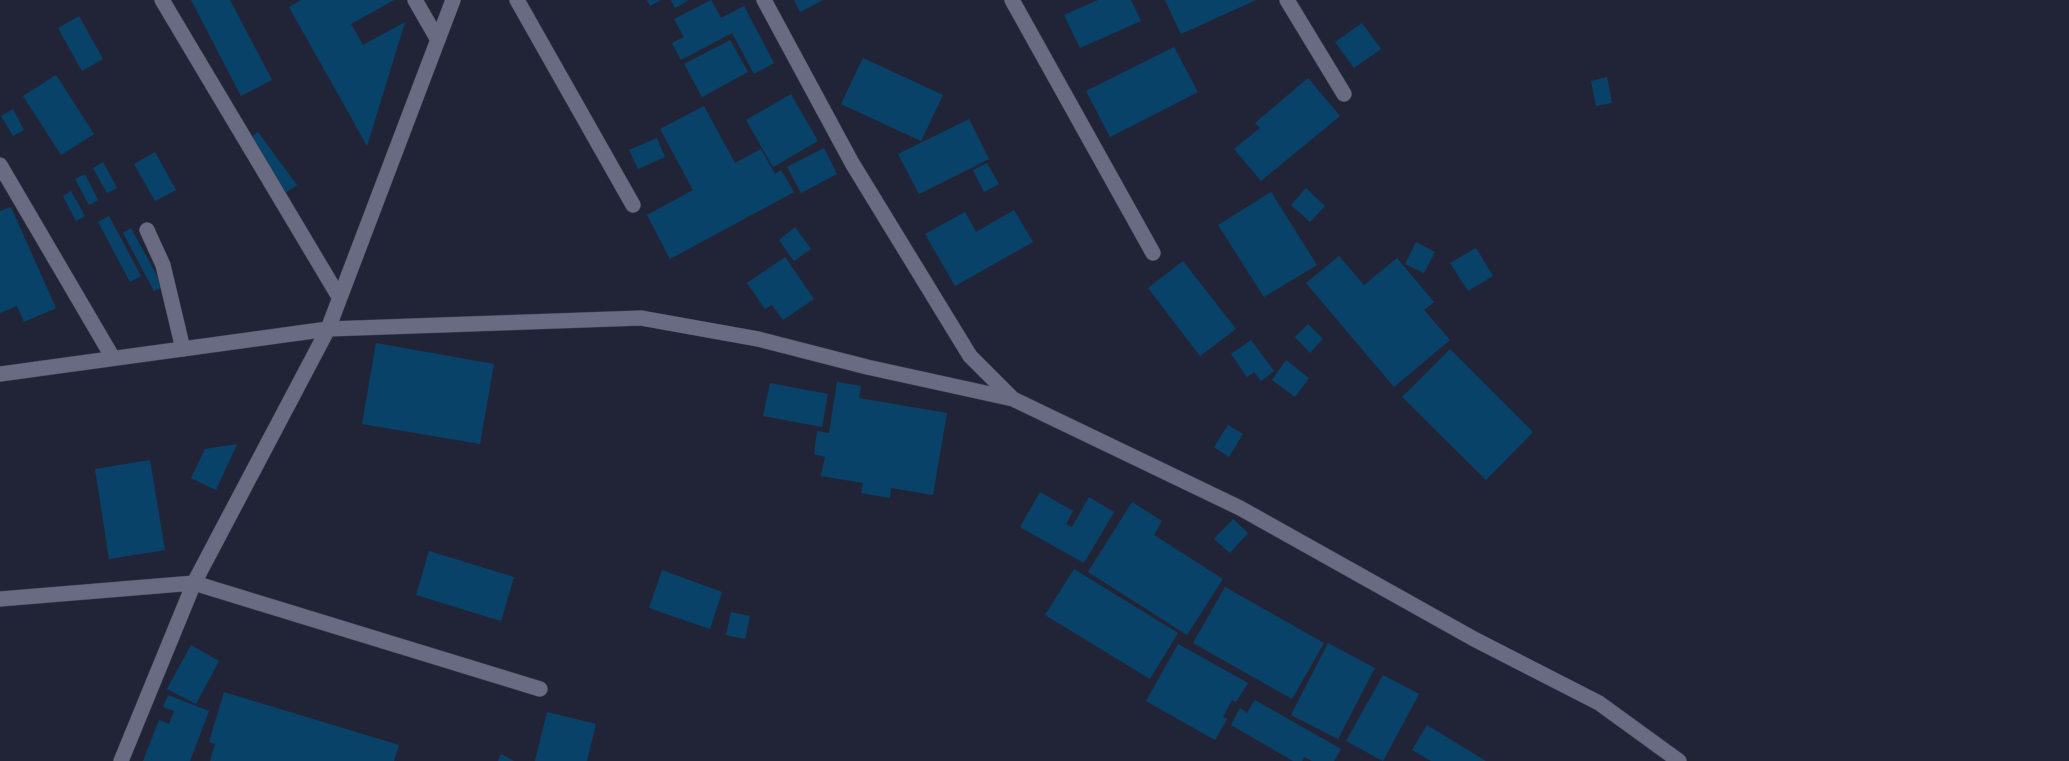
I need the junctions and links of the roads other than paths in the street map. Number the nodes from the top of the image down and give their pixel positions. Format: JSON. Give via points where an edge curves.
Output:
{"nodes":[{"id":1,"x":162,"y":0,"type":"edge"},
{"id":2,"x":415,"y":0,"type":"edge"},
{"id":3,"x":453,"y":0,"type":"edge"},
{"id":4,"x":517,"y":0,"type":"edge"},
{"id":5,"x":764,"y":0,"type":"edge"},
{"id":6,"x":1012,"y":0,"type":"edge"},
{"id":7,"x":1287,"y":0,"type":"edge"},
{"id":8,"x":438,"y":40,"type":"junction"},
{"id":9,"x":1344,"y":94,"type":"dead end"},
{"id":10,"x":0,"y":165,"type":"edge"},
{"id":11,"x":633,"y":205,"type":"dead end"},
{"id":12,"x":147,"y":230,"type":"dead end"},
{"id":13,"x":1153,"y":253,"type":"dead end"},
{"id":14,"x":338,"y":297,"type":"junction"},
{"id":15,"x":328,"y":328,"type":"junction"},
{"id":16,"x":183,"y":349,"type":"junction"},
{"id":17,"x":113,"y":358,"type":"junction"},
{"id":18,"x":0,"y":374,"type":"edge"},
{"id":19,"x":1013,"y":399,"type":"junction"},
{"id":20,"x":194,"y":582,"type":"junction"},
{"id":21,"x":0,"y":598,"type":"edge"},
{"id":22,"x":540,"y":689,"type":"dead end"},
{"id":23,"x":121,"y":761,"type":"edge"},
{"id":24,"x":1679,"y":761,"type":"edge"}],
"edges":[{"from":1,"to":14,"type":"street"},
{"from":2,"to":8,"type":"street"},
{"from":3,"to":8,"type":"street"},
{"from":4,"to":11,"type":"street"},
{"from":5,"to":19,"type":"street","via":[[852,163],[970,356]]},
{"from":6,"to":13,"type":"street"},
{"from":7,"to":9,"type":"street"},
{"from":8,"to":14,"type":"street"},
{"from":10,"to":17,"type":"street"},
{"from":12,"to":16,"type":"street","via":[[163,266]]},
{"from":14,"to":15,"type":"street"},
{"from":15,"to":16,"type":"street"},
{"from":15,"to":19,"type":"street","via":[[642,318],[758,339]]},
{"from":15,"to":20,"type":"street"},
{"from":16,"to":17,"type":"street"},
{"from":17,"to":18,"type":"street"},
{"from":19,"to":24,"type":"street","via":[[1240,508],[1474,639],[1599,703]]},
{"from":20,"to":21,"type":"street"},
{"from":20,"to":22,"type":"street"},
{"from":20,"to":23,"type":"street"}]}
